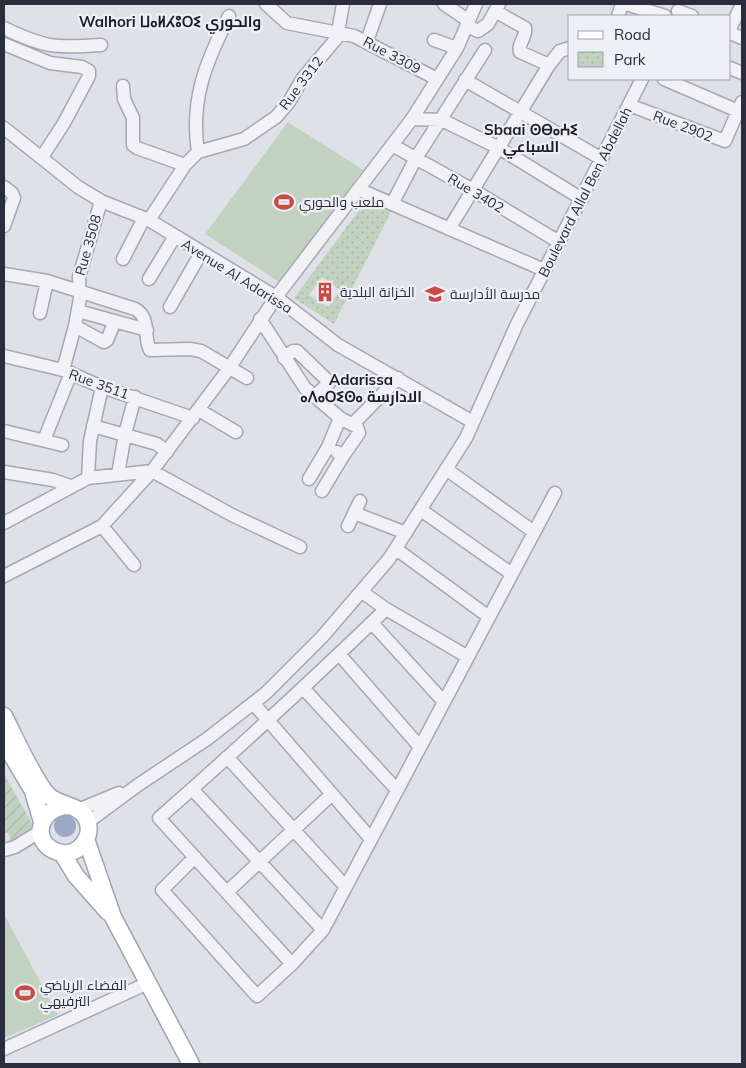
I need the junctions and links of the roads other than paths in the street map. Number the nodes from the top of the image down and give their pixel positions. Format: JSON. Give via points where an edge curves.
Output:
{"nodes":[{"id":1,"x":266,"y":4,"type":"edge"},
{"id":2,"x":343,"y":4,"type":"edge"},
{"id":3,"x":380,"y":4,"type":"edge"},
{"id":4,"x":444,"y":4,"type":"edge"},
{"id":5,"x":476,"y":4,"type":"edge"},
{"id":6,"x":626,"y":4,"type":"edge"},
{"id":7,"x":742,"y":4,"type":"edge"},
{"id":8,"x":497,"y":8,"type":"edge"},
{"id":9,"x":678,"y":10,"type":"edge"},
{"id":10,"x":662,"y":15,"type":"edge"},
{"id":11,"x":690,"y":15,"type":"edge"},
{"id":12,"x":229,"y":16,"type":"dead end"},
{"id":13,"x":468,"y":24,"type":"junction"},
{"id":14,"x":731,"y":27,"type":"edge"},
{"id":15,"x":4,"y":28,"type":"edge"},
{"id":16,"x":339,"y":33,"type":"junction"},
{"id":17,"x":434,"y":40,"type":"dead end"},
{"id":18,"x":367,"y":41,"type":"junction"},
{"id":19,"x":4,"y":44,"type":"edge"},
{"id":20,"x":101,"y":45,"type":"dead end"},
{"id":21,"x":457,"y":48,"type":"junction"},
{"id":22,"x":568,"y":49,"type":"edge"},
{"id":23,"x":485,"y":50,"type":"dead end"},
{"id":24,"x":549,"y":65,"type":"junction"},
{"id":25,"x":437,"y":79,"type":"junction"},
{"id":26,"x":465,"y":80,"type":"junction"},
{"id":27,"x":642,"y":80,"type":"edge"},
{"id":28,"x":667,"y":80,"type":"edge"},
{"id":29,"x":123,"y":86,"type":"dead end"},
{"id":30,"x":629,"y":105,"type":"junction"},
{"id":31,"x":740,"y":106,"type":"edge"},
{"id":32,"x":521,"y":112,"type":"junction"},
{"id":33,"x":412,"y":118,"type":"junction"},
{"id":34,"x":442,"y":120,"type":"junction"},
{"id":35,"x":4,"y":128,"type":"edge"},
{"id":36,"x":392,"y":145,"type":"junction"},
{"id":37,"x":499,"y":148,"type":"junction"},
{"id":38,"x":198,"y":152,"type":"junction"},
{"id":39,"x":42,"y":157,"type":"junction"},
{"id":40,"x":416,"y":158,"type":"junction"},
{"id":41,"x":602,"y":159,"type":"junction"},
{"id":42,"x":185,"y":165,"type":"junction"},
{"id":43,"x":4,"y":188,"type":"edge"},
{"id":44,"x":358,"y":189,"type":"junction"},
{"id":45,"x":473,"y":190,"type":"junction"},
{"id":46,"x":582,"y":199,"type":"junction"},
{"id":47,"x":101,"y":201,"type":"junction"},
{"id":48,"x":392,"y":204,"type":"junction"},
{"id":49,"x":146,"y":219,"type":"junction"},
{"id":50,"x":4,"y":226,"type":"edge"},
{"id":51,"x":449,"y":228,"type":"junction"},
{"id":52,"x":175,"y":236,"type":"junction"},
{"id":53,"x":559,"y":242,"type":"junction"},
{"id":54,"x":201,"y":253,"type":"junction"},
{"id":55,"x":123,"y":259,"type":"dead end"},
{"id":56,"x":544,"y":270,"type":"junction"},
{"id":57,"x":4,"y":274,"type":"edge"},
{"id":58,"x":149,"y":279,"type":"dead end"},
{"id":59,"x":46,"y":280,"type":"junction"},
{"id":60,"x":77,"y":289,"type":"junction"},
{"id":61,"x":276,"y":297,"type":"junction"},
{"id":62,"x":170,"y":307,"type":"dead end"},
{"id":63,"x":78,"y":311,"type":"junction"},
{"id":64,"x":40,"y":313,"type":"dead end"},
{"id":65,"x":260,"y":319,"type":"junction"},
{"id":66,"x":115,"y":321,"type":"junction"},
{"id":67,"x":75,"y":326,"type":"junction"},
{"id":68,"x":147,"y":330,"type":"junction"},
{"id":69,"x":4,"y":356,"type":"edge"},
{"id":70,"x":284,"y":358,"type":"junction"},
{"id":71,"x":230,"y":367,"type":"junction"},
{"id":72,"x":67,"y":372,"type":"junction"},
{"id":73,"x":248,"y":378,"type":"dead end"},
{"id":74,"x":398,"y":378,"type":"junction"},
{"id":75,"x":102,"y":387,"type":"junction"},
{"id":76,"x":134,"y":397,"type":"junction"},
{"id":77,"x":314,"y":397,"type":"junction"},
{"id":78,"x":196,"y":414,"type":"junction"},
{"id":79,"x":340,"y":418,"type":"junction"},
{"id":80,"x":473,"y":422,"type":"junction"},
{"id":81,"x":355,"y":425,"type":"junction"},
{"id":82,"x":93,"y":426,"type":"junction"},
{"id":83,"x":4,"y":431,"type":"edge"},
{"id":84,"x":236,"y":432,"type":"dead end"},
{"id":85,"x":125,"y":434,"type":"junction"},
{"id":86,"x":44,"y":440,"type":"junction"},
{"id":87,"x":62,"y":445,"type":"dead end"},
{"id":88,"x":328,"y":446,"type":"junction"},
{"id":89,"x":167,"y":452,"type":"junction"},
{"id":90,"x":343,"y":456,"type":"junction"},
{"id":91,"x":446,"y":469,"type":"junction"},
{"id":92,"x":152,"y":471,"type":"junction"},
{"id":93,"x":4,"y":472,"type":"edge"},
{"id":94,"x":118,"y":474,"type":"junction"},
{"id":95,"x":88,"y":478,"type":"junction"},
{"id":96,"x":309,"y":479,"type":"dead end"},
{"id":97,"x":70,"y":486,"type":"junction"},
{"id":98,"x":322,"y":491,"type":"dead end"},
{"id":99,"x":554,"y":493,"type":"dead end"},
{"id":100,"x":360,"y":501,"type":"dead end"},
{"id":101,"x":421,"y":510,"type":"junction"},
{"id":102,"x":354,"y":513,"type":"junction"},
{"id":103,"x":4,"y":523,"type":"edge"},
{"id":104,"x":102,"y":526,"type":"junction"},
{"id":105,"x":348,"y":526,"type":"dead end"},
{"id":106,"x":534,"y":532,"type":"junction"},
{"id":107,"x":406,"y":533,"type":"junction"},
{"id":108,"x":300,"y":547,"type":"dead end"},
{"id":109,"x":396,"y":549,"type":"junction"},
{"id":110,"x":134,"y":564,"type":"dead end"},
{"id":111,"x":512,"y":574,"type":"junction"},
{"id":112,"x":4,"y":576,"type":"edge"},
{"id":113,"x":362,"y":592,"type":"junction"},
{"id":114,"x":386,"y":609,"type":"junction"},
{"id":115,"x":489,"y":617,"type":"junction"},
{"id":116,"x":372,"y":623,"type":"junction"},
{"id":117,"x":339,"y":654,"type":"junction"},
{"id":118,"x":468,"y":656,"type":"junction"},
{"id":119,"x":304,"y":689,"type":"junction"},
{"id":120,"x":444,"y":702,"type":"junction"},
{"id":121,"x":253,"y":703,"type":"junction"},
{"id":122,"x":4,"y":716,"type":"edge"},
{"id":123,"x":267,"y":719,"type":"junction"},
{"id":124,"x":4,"y":742,"type":"edge"},
{"id":125,"x":420,"y":747,"type":"junction"},
{"id":126,"x":226,"y":757,"type":"junction"},
{"id":127,"x":138,"y":785,"type":"junction"},
{"id":128,"x":192,"y":790,"type":"junction"},
{"id":129,"x":397,"y":790,"type":"junction"},
{"id":130,"x":332,"y":794,"type":"junction"},
{"id":131,"x":74,"y":808,"type":"junction"},
{"id":132,"x":42,"y":826,"type":"junction"},
{"id":133,"x":294,"y":830,"type":"junction"},
{"id":134,"x":87,"y":832,"type":"junction"},
{"id":135,"x":371,"y":839,"type":"junction"},
{"id":136,"x":10,"y":849,"type":"edge"},
{"id":137,"x":56,"y":850,"type":"junction"},
{"id":138,"x":196,"y":857,"type":"junction"},
{"id":139,"x":260,"y":862,"type":"junction"},
{"id":140,"x":346,"y":887,"type":"junction"},
{"id":141,"x":227,"y":892,"type":"junction"},
{"id":142,"x":113,"y":917,"type":"junction"},
{"id":143,"x":324,"y":930,"type":"junction"},
{"id":144,"x":292,"y":964,"type":"junction"},
{"id":145,"x":148,"y":983,"type":"junction"},
{"id":146,"x":4,"y":1050,"type":"edge"},
{"id":147,"x":191,"y":1064,"type":"edge"}],
"edges":[{"from":1,"to":16,"type":"street","name":"Rue 3309","via":[[287,23]]},
{"from":2,"to":16,"type":"street"},
{"from":3,"to":18,"type":"street"},
{"from":4,"to":13,"type":"street"},
{"from":5,"to":13,"type":"street"},
{"from":6,"to":10,"type":"street"},
{"from":7,"to":14,"type":"street"},
{"from":8,"to":13,"type":"street","via":[[481,30]]},
{"from":8,"to":24,"type":"street","via":[[525,28],[520,52]]},
{"from":9,"to":11,"type":"street"},
{"from":12,"to":38,"type":"street","via":[[200,81],[196,114]]},
{"from":13,"to":21,"type":"street"},
{"from":15,"to":20,"type":"street","via":[[41,45]]},
{"from":16,"to":18,"type":"street","name":"Rue 3309"},
{"from":16,"to":38,"type":"street","name":"Rue 3312","via":[[276,117],[244,139]]},
{"from":17,"to":21,"type":"street"},
{"from":18,"to":25,"type":"street","name":"Rue 3309"},
{"from":19,"to":39,"type":"street","via":[[50,63],[82,67],[89,71],[64,123]]},
{"from":21,"to":25,"type":"street"},
{"from":22,"to":24,"type":"street","via":[[560,51]]},
{"from":23,"to":26,"type":"street"},
{"from":24,"to":32,"type":"street"},
{"from":25,"to":33,"type":"street"},
{"from":26,"to":32,"type":"street"},
{"from":26,"to":34,"type":"street"},
{"from":27,"to":30,"type":"street","name":"Boulevard Allal Ben Abdellah"},
{"from":28,"to":31,"type":"street"},
{"from":29,"to":42,"type":"street","via":[[124,99],[133,118],[134,145]]},
{"from":30,"to":31,"type":"street","name":"Rue 2902","via":[[725,141]]},
{"from":30,"to":41,"type":"street","name":"Boulevard Allal Ben Abdellah"},
{"from":32,"to":37,"type":"street"},
{"from":32,"to":41,"type":"street"},
{"from":33,"to":34,"type":"street"},
{"from":33,"to":36,"type":"street"},
{"from":34,"to":37,"type":"street"},
{"from":34,"to":40,"type":"street"},
{"from":35,"to":39,"type":"street","name":"Avenue Al Adarissa"},
{"from":36,"to":40,"type":"street","name":"Rue 3402"},
{"from":36,"to":44,"type":"street"},
{"from":37,"to":45,"type":"street"},
{"from":37,"to":46,"type":"street"},
{"from":38,"to":42,"type":"street","name":"Rue 3312"},
{"from":39,"to":47,"type":"street","name":"Avenue Al Adarissa","via":[[78,187]]},
{"from":40,"to":45,"type":"street","name":"Rue 3402"},
{"from":40,"to":48,"type":"street"},
{"from":41,"to":46,"type":"street","name":"Boulevard Allal Ben Abdellah"},
{"from":42,"to":49,"type":"street","name":"Rue 3312"},
{"from":43,"to":50,"type":"street","via":[[14,196]]},
{"from":44,"to":48,"type":"street"},
{"from":44,"to":61,"type":"street"},
{"from":45,"to":51,"type":"street"},
{"from":45,"to":53,"type":"street","name":"Rue 3402"},
{"from":46,"to":53,"type":"street","name":"Boulevard Allal Ben Abdellah"},
{"from":47,"to":49,"type":"street","name":"Avenue Al Adarissa"},
{"from":47,"to":60,"type":"street","name":"Rue 3508"},
{"from":48,"to":51,"type":"street"},
{"from":49,"to":52,"type":"street","name":"Avenue Al Adarissa"},
{"from":49,"to":55,"type":"street","name":"Rue 3312"},
{"from":51,"to":56,"type":"street"},
{"from":52,"to":54,"type":"street","name":"Avenue Al Adarissa"},
{"from":52,"to":58,"type":"street"},
{"from":53,"to":56,"type":"street","name":"Boulevard Allal Ben Abdellah"},
{"from":54,"to":61,"type":"street","name":"Avenue Al Adarissa"},
{"from":54,"to":62,"type":"street"},
{"from":56,"to":80,"type":"street","name":"Boulevard Allal Ben Abdellah"},
{"from":57,"to":59,"type":"street"},
{"from":59,"to":60,"type":"street"},
{"from":59,"to":64,"type":"street"},
{"from":60,"to":63,"type":"street","name":"Rue 3508","via":[[80,298]]},
{"from":60,"to":68,"type":"street","via":[[138,311]]},
{"from":61,"to":65,"type":"street"},
{"from":61,"to":74,"type":"street","name":"Avenue Al Adarissa","via":[[338,345]]},
{"from":63,"to":66,"type":"street"},
{"from":63,"to":67,"type":"street","name":"Rue 3508"},
{"from":65,"to":70,"type":"street"},
{"from":65,"to":71,"type":"street"},
{"from":66,"to":67,"type":"street","via":[[104,342]]},
{"from":66,"to":68,"type":"street"},
{"from":67,"to":72,"type":"street","name":"Rue 3508"},
{"from":68,"to":71,"type":"street","via":[[150,350],[201,351]]},
{"from":69,"to":72,"type":"street","name":"Rue 3511"},
{"from":70,"to":77,"type":"street"},
{"from":70,"to":77,"type":"street","via":[[297,351],[328,381]]},
{"from":71,"to":73,"type":"street"},
{"from":71,"to":78,"type":"street"},
{"from":72,"to":75,"type":"street","name":"Rue 3511"},
{"from":72,"to":86,"type":"street","name":"Rue 3508"},
{"from":74,"to":80,"type":"street","name":"Avenue Al Adarissa"},
{"from":74,"to":81,"type":"street"},
{"from":75,"to":76,"type":"street","name":"Rue 3511"},
{"from":75,"to":82,"type":"street"},
{"from":76,"to":78,"type":"street","name":"Rue 3511"},
{"from":76,"to":85,"type":"street"},
{"from":77,"to":79,"type":"street"},
{"from":78,"to":84,"type":"street","name":"Rue 3511"},
{"from":78,"to":89,"type":"street"},
{"from":79,"to":81,"type":"street"},
{"from":79,"to":88,"type":"street"},
{"from":80,"to":91,"type":"street","name":"Boulevard Allal Ben Abdellah"},
{"from":81,"to":90,"type":"street","via":[[359,433]]},
{"from":82,"to":85,"type":"street"},
{"from":82,"to":95,"type":"street"},
{"from":83,"to":86,"type":"street"},
{"from":85,"to":89,"type":"street","via":[[157,444]]},
{"from":85,"to":94,"type":"street"},
{"from":86,"to":87,"type":"street"},
{"from":88,"to":90,"type":"street"},
{"from":88,"to":96,"type":"street"},
{"from":89,"to":92,"type":"street"},
{"from":90,"to":98,"type":"street"},
{"from":91,"to":101,"type":"street","name":"Boulevard Allal Ben Abdellah"},
{"from":91,"to":106,"type":"street"},
{"from":92,"to":94,"type":"street"},
{"from":92,"to":104,"type":"street"},
{"from":92,"to":108,"type":"street","via":[[232,515]]},
{"from":93,"to":97,"type":"street"},
{"from":94,"to":95,"type":"street"},
{"from":95,"to":97,"type":"street"},
{"from":97,"to":103,"type":"street"},
{"from":99,"to":106,"type":"street"},
{"from":100,"to":102,"type":"street"},
{"from":101,"to":107,"type":"street","name":"Boulevard Allal Ben Abdellah"},
{"from":101,"to":111,"type":"street"},
{"from":102,"to":105,"type":"street"},
{"from":102,"to":107,"type":"street"},
{"from":104,"to":110,"type":"street"},
{"from":104,"to":112,"type":"street"},
{"from":106,"to":111,"type":"street"},
{"from":107,"to":109,"type":"street","name":"Boulevard Allal Ben Abdellah"},
{"from":109,"to":113,"type":"street","name":"Boulevard Allal Ben Abdellah"},
{"from":109,"to":115,"type":"street"},
{"from":111,"to":115,"type":"street"},
{"from":113,"to":114,"type":"street"},
{"from":113,"to":121,"type":"street","name":"Boulevard Allal Ben Abdellah","via":[[286,673]]},
{"from":114,"to":116,"type":"street"},
{"from":114,"to":118,"type":"street"},
{"from":115,"to":118,"type":"street"},
{"from":116,"to":117,"type":"street"},
{"from":116,"to":120,"type":"street"},
{"from":117,"to":119,"type":"street"},
{"from":117,"to":125,"type":"street"},
{"from":118,"to":120,"type":"street"},
{"from":119,"to":123,"type":"street"},
{"from":119,"to":129,"type":"street"},
{"from":120,"to":125,"type":"street"},
{"from":121,"to":123,"type":"street"},
{"from":121,"to":127,"type":"street","name":"Boulevard Allal Ben Abdellah","via":[[207,739]]},
{"from":122,"to":131,"type":"main road","via":[[49,796]]},
{"from":123,"to":126,"type":"street"},
{"from":123,"to":130,"type":"street"},
{"from":124,"to":132,"type":"main road","via":[[33,791]]},
{"from":125,"to":129,"type":"street"},
{"from":126,"to":128,"type":"street"},
{"from":126,"to":133,"type":"street"},
{"from":127,"to":131,"type":"street","name":"Boulevard Allal Ben Abdellah"},
{"from":127,"to":134,"type":"street","name":"Boulevard Allal Ben Abdellah","via":[[88,822]]},
{"from":128,"to":138,"type":"street","via":[[160,818]]},
{"from":128,"to":139,"type":"street"},
{"from":129,"to":135,"type":"street"},
{"from":130,"to":133,"type":"street"},
{"from":130,"to":135,"type":"street"},
{"from":131,"to":132,"type":"main road","via":[[53,809]]},
{"from":131,"to":134,"type":"main road"},
{"from":132,"to":136,"type":"street"},
{"from":132,"to":137,"type":"main road","via":[[43,838]]},
{"from":133,"to":139,"type":"street"},
{"from":133,"to":140,"type":"street"},
{"from":134,"to":137,"type":"main road","via":[[76,850]]},
{"from":134,"to":142,"type":"main road"},
{"from":135,"to":140,"type":"street"},
{"from":136,"to":137,"type":"street"},
{"from":137,"to":142,"type":"main road"},
{"from":138,"to":141,"type":"street"},
{"from":138,"to":144,"type":"street","via":[[162,890],[257,996]]},
{"from":139,"to":141,"type":"street"},
{"from":139,"to":143,"type":"street"},
{"from":140,"to":143,"type":"street"},
{"from":141,"to":144,"type":"street"},
{"from":142,"to":145,"type":"main road"},
{"from":143,"to":144,"type":"street"},
{"from":145,"to":146,"type":"street"},
{"from":145,"to":147,"type":"main road"}]}
